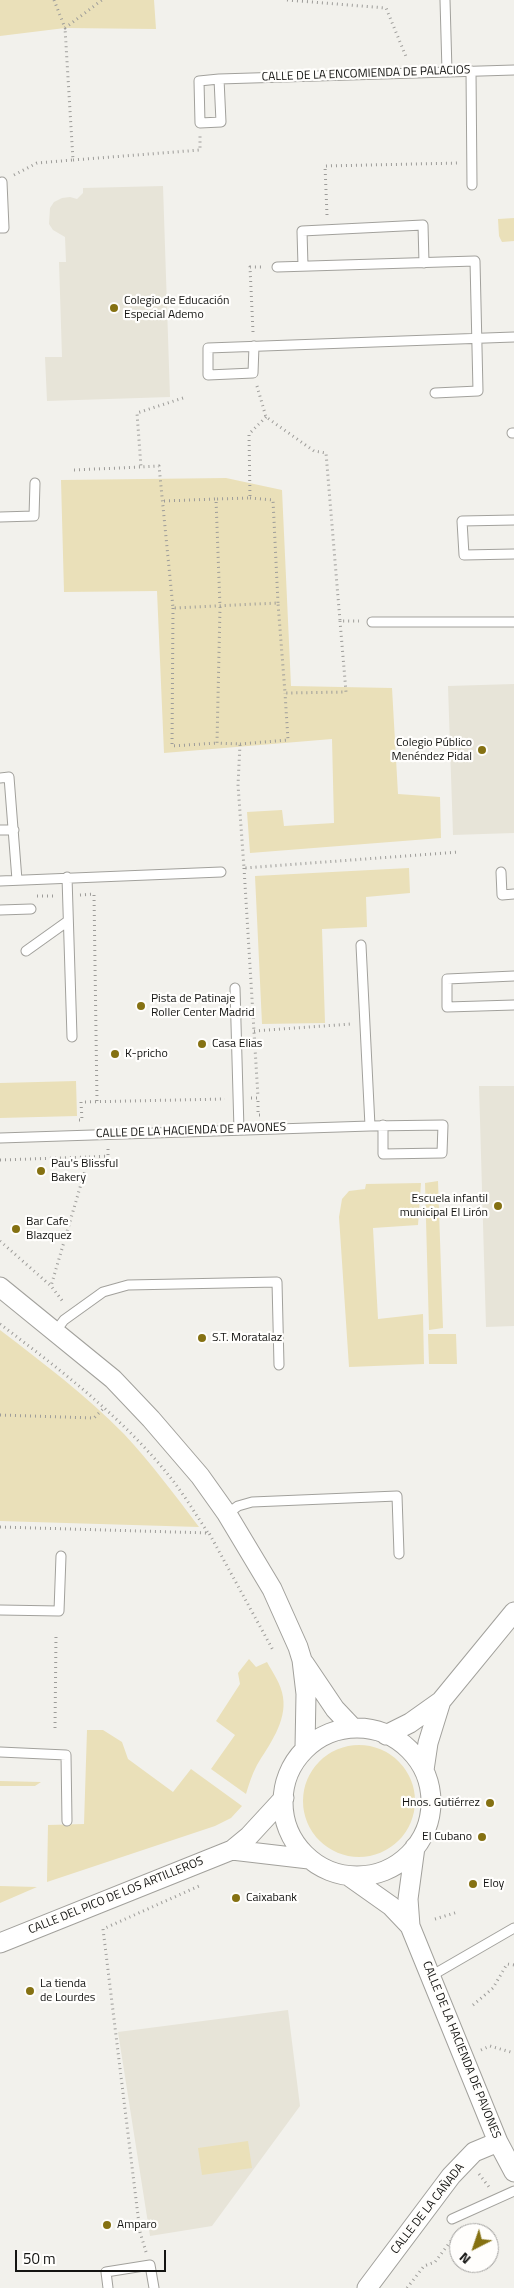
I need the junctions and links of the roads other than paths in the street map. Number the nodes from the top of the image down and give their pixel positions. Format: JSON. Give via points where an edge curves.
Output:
{"nodes":[{"id":1,"x":445,"y":0,"type":"edge"},
{"id":2,"x":514,"y":70,"type":"edge"},
{"id":3,"x":447,"y":71,"type":"junction"},
{"id":4,"x":471,"y":71,"type":"junction"},
{"id":5,"x":219,"y":79,"type":"junction"},
{"id":6,"x":2,"y":182,"type":"road end"},
{"id":7,"x":472,"y":185,"type":"dead end"},
{"id":8,"x":0,"y":228,"type":"edge"},
{"id":9,"x":424,"y":262,"type":"junction"},
{"id":10,"x":303,"y":266,"type":"junction"},
{"id":11,"x":277,"y":267,"type":"road end"},
{"id":12,"x":514,"y":337,"type":"edge"},
{"id":13,"x":478,"y":338,"type":"junction"},
{"id":14,"x":254,"y":346,"type":"junction"},
{"id":15,"x":435,"y":393,"type":"dead end"},
{"id":16,"x":35,"y":483,"type":"dead end"},
{"id":17,"x":0,"y":517,"type":"edge"},
{"id":18,"x":514,"y":520,"type":"edge"},
{"id":19,"x":514,"y":554,"type":"edge"},
{"id":20,"x":372,"y":622,"type":"road end"},
{"id":21,"x":514,"y":622,"type":"edge"},
{"id":22,"x":0,"y":778,"type":"edge"},
{"id":23,"x":0,"y":830,"type":"edge"},
{"id":24,"x":14,"y":830,"type":"junction"},
{"id":25,"x":221,"y":872,"type":"dead end"},
{"id":26,"x":501,"y":872,"type":"dead end"},
{"id":27,"x":67,"y":878,"type":"junction"},
{"id":28,"x":17,"y":880,"type":"junction"},
{"id":29,"x":0,"y":881,"type":"edge"},
{"id":30,"x":514,"y":894,"type":"edge"},
{"id":31,"x":31,"y":909,"type":"dead end"},
{"id":32,"x":0,"y":910,"type":"edge"},
{"id":33,"x":68,"y":921,"type":"junction"},
{"id":34,"x":361,"y":945,"type":"dead end"},
{"id":35,"x":26,"y":951,"type":"dead end"},
{"id":36,"x":514,"y":976,"type":"edge"},
{"id":37,"x":235,"y":988,"type":"dead end"},
{"id":38,"x":514,"y":1005,"type":"edge"},
{"id":39,"x":72,"y":1037,"type":"dead end"},
{"id":40,"x":383,"y":1125,"type":"junction"},
{"id":41,"x":370,"y":1126,"type":"junction"},
{"id":42,"x":239,"y":1130,"type":"junction"},
{"id":43,"x":0,"y":1138,"type":"edge"},
{"id":44,"x":0,"y":1288,"type":"edge"},
{"id":45,"x":55,"y":1332,"type":"junction"},
{"id":46,"x":279,"y":1365,"type":"dead end"},
{"id":47,"x":227,"y":1514,"type":"junction"},
{"id":48,"x":399,"y":1554,"type":"dead end"},
{"id":49,"x":61,"y":1556,"type":"dead end"},
{"id":50,"x":0,"y":1610,"type":"edge"},
{"id":51,"x":514,"y":1612,"type":"edge"},
{"id":52,"x":302,"y":1660,"type":"junction"},
{"id":53,"x":441,"y":1701,"type":"junction"},
{"id":54,"x":352,"y":1728,"type":"junction"},
{"id":55,"x":386,"y":1734,"type":"junction"},
{"id":56,"x":305,"y":1748,"type":"junction"},
{"id":57,"x":0,"y":1752,"type":"edge"},
{"id":58,"x":424,"y":1770,"type":"junction"},
{"id":59,"x":284,"y":1798,"type":"junction"},
{"id":60,"x":67,"y":1821,"type":"dead end"},
{"id":61,"x":415,"y":1847,"type":"junction"},
{"id":62,"x":232,"y":1850,"type":"junction"},
{"id":63,"x":309,"y":1859,"type":"junction"},
{"id":64,"x":350,"y":1877,"type":"junction"},
{"id":65,"x":410,"y":1926,"type":"junction"},
{"id":66,"x":514,"y":1928,"type":"edge"},
{"id":67,"x":0,"y":1943,"type":"edge"},
{"id":68,"x":431,"y":1976,"type":"junction"},
{"id":69,"x":498,"y":2142,"type":"junction"},
{"id":70,"x":514,"y":2172,"type":"edge"},
{"id":71,"x":514,"y":2191,"type":"edge"},
{"id":72,"x":452,"y":2219,"type":"dead end"},
{"id":73,"x":108,"y":2288,"type":"edge"},
{"id":74,"x":154,"y":2288,"type":"edge"},
{"id":75,"x":367,"y":2288,"type":"edge"}],
"edges":[{"from":1,"to":3,"type":"lane"},
{"from":2,"to":4,"type":"lane","name":"CALLE DE LA ENCOMIENDA DE PALACIOS"},
{"from":3,"to":4,"type":"lane","name":"CALLE DE LA ENCOMIENDA DE PALACIOS"},
{"from":3,"to":5,"type":"lane","name":"CALLE DE LA ENCOMIENDA DE PALACIOS"},
{"from":4,"to":7,"type":"lane"},
{"from":5,"to":5,"type":"lane","name":"CALLE DE LA ENCOMIENDA DE PALACIOS","via":[[198,81],[200,124],[221,122]]},
{"from":6,"to":8,"type":"lane","via":[[4,228]]},
{"from":9,"to":10,"type":"lane"},
{"from":9,"to":10,"type":"lane","via":[[423,225],[302,230]]},
{"from":9,"to":13,"type":"lane","via":[[475,261]]},
{"from":10,"to":11,"type":"lane"},
{"from":12,"to":13,"type":"lane"},
{"from":13,"to":14,"type":"lane"},
{"from":13,"to":15,"type":"lane","via":[[478,391]]},
{"from":14,"to":14,"type":"lane","via":[[208,348],[208,375],[253,373]]},
{"from":16,"to":17,"type":"lane","via":[[34,516]]},
{"from":18,"to":19,"type":"lane","via":[[462,521],[464,555]]},
{"from":20,"to":21,"type":"lane"},
{"from":22,"to":24,"type":"lane","via":[[9,777]]},
{"from":23,"to":24,"type":"lane"},
{"from":24,"to":28,"type":"lane"},
{"from":25,"to":27,"type":"lane"},
{"from":26,"to":30,"type":"lane","via":[[502,894]]},
{"from":27,"to":28,"type":"lane"},
{"from":27,"to":33,"type":"lane"},
{"from":28,"to":29,"type":"lane"},
{"from":31,"to":32,"type":"lane"},
{"from":33,"to":35,"type":"lane"},
{"from":33,"to":39,"type":"lane"},
{"from":34,"to":41,"type":"lane"},
{"from":36,"to":38,"type":"lane","via":[[447,979],[447,1007]]},
{"from":37,"to":42,"type":"lane"},
{"from":40,"to":40,"type":"lane","name":"CALLE DE LA HACIENDA DE PAVONES","via":[[383,1154],[442,1153],[443,1125]]},
{"from":40,"to":41,"type":"lane","name":"CALLE DE LA HACIENDA DE PAVONES"},
{"from":41,"to":42,"type":"lane","name":"CALLE DE LA HACIENDA DE PAVONES"},
{"from":42,"to":43,"type":"lane","name":"CALLE DE LA HACIENDA DE PAVONES"},
{"from":44,"to":45,"type":"street"},
{"from":45,"to":46,"type":"lane","via":[[64,1320],[103,1292],[128,1285],[277,1282]]},
{"from":45,"to":47,"type":"street","via":[[112,1379],[152,1419]]},
{"from":47,"to":48,"type":"lane","via":[[252,1502],[396,1496]]},
{"from":47,"to":52,"type":"street","via":[[272,1589]]},
{"from":49,"to":50,"type":"lane","via":[[60,1611]]},
{"from":51,"to":53,"type":"street"},
{"from":52,"to":54,"type":"street","via":[[334,1709]]},
{"from":52,"to":56,"type":"street","via":[[306,1694]]},
{"from":53,"to":55,"type":"street","via":[[410,1723]]},
{"from":53,"to":58,"type":"street","via":[[428,1743]]},
{"from":54,"to":55,"type":"street"},
{"from":54,"to":56,"type":"street","via":[[335,1730]]},
{"from":55,"to":58,"type":"street","via":[[405,1747]]},
{"from":56,"to":59,"type":"street","via":[[285,1782]]},
{"from":57,"to":60,"type":"lane","via":[[66,1755]]},
{"from":58,"to":61,"type":"street","via":[[431,1808],[424,1834]]},
{"from":59,"to":62,"type":"street","name":"CALLE DEL PICO DE LOS ARTILLEROS"},
{"from":59,"to":63,"type":"street","via":[[288,1831]]},
{"from":61,"to":64,"type":"street","via":[[400,1863],[387,1870]]},
{"from":61,"to":65,"type":"street","name":"CALLE DE LA HACIENDA DE PAVONES","via":[[408,1899]]},
{"from":62,"to":63,"type":"street","name":"CALLE DEL PICO DE LOS ARTILLEROS"},
{"from":62,"to":67,"type":"street","name":"CALLE DEL PICO DE LOS ARTILLEROS"},
{"from":63,"to":64,"type":"street","via":[[334,1873]]},
{"from":64,"to":65,"type":"street","name":"CALLE DE LA HACIENDA DE PAVONES","via":[[390,1906]]},
{"from":65,"to":68,"type":"street","name":"CALLE DE LA HACIENDA DE PAVONES"},
{"from":66,"to":68,"type":"lane"},
{"from":68,"to":69,"type":"street","name":"CALLE DE LA HACIENDA DE PAVONES"},
{"from":69,"to":70,"type":"street","name":"CALLE DE LA HACIENDA DE PAVONES"},
{"from":69,"to":75,"type":"street","name":"CALLE DE LA CAÑADA","via":[[474,2152],[451,2176]]},
{"from":71,"to":72,"type":"lane"},
{"from":73,"to":74,"type":"lane","via":[[106,2272],[150,2265]]}]}
